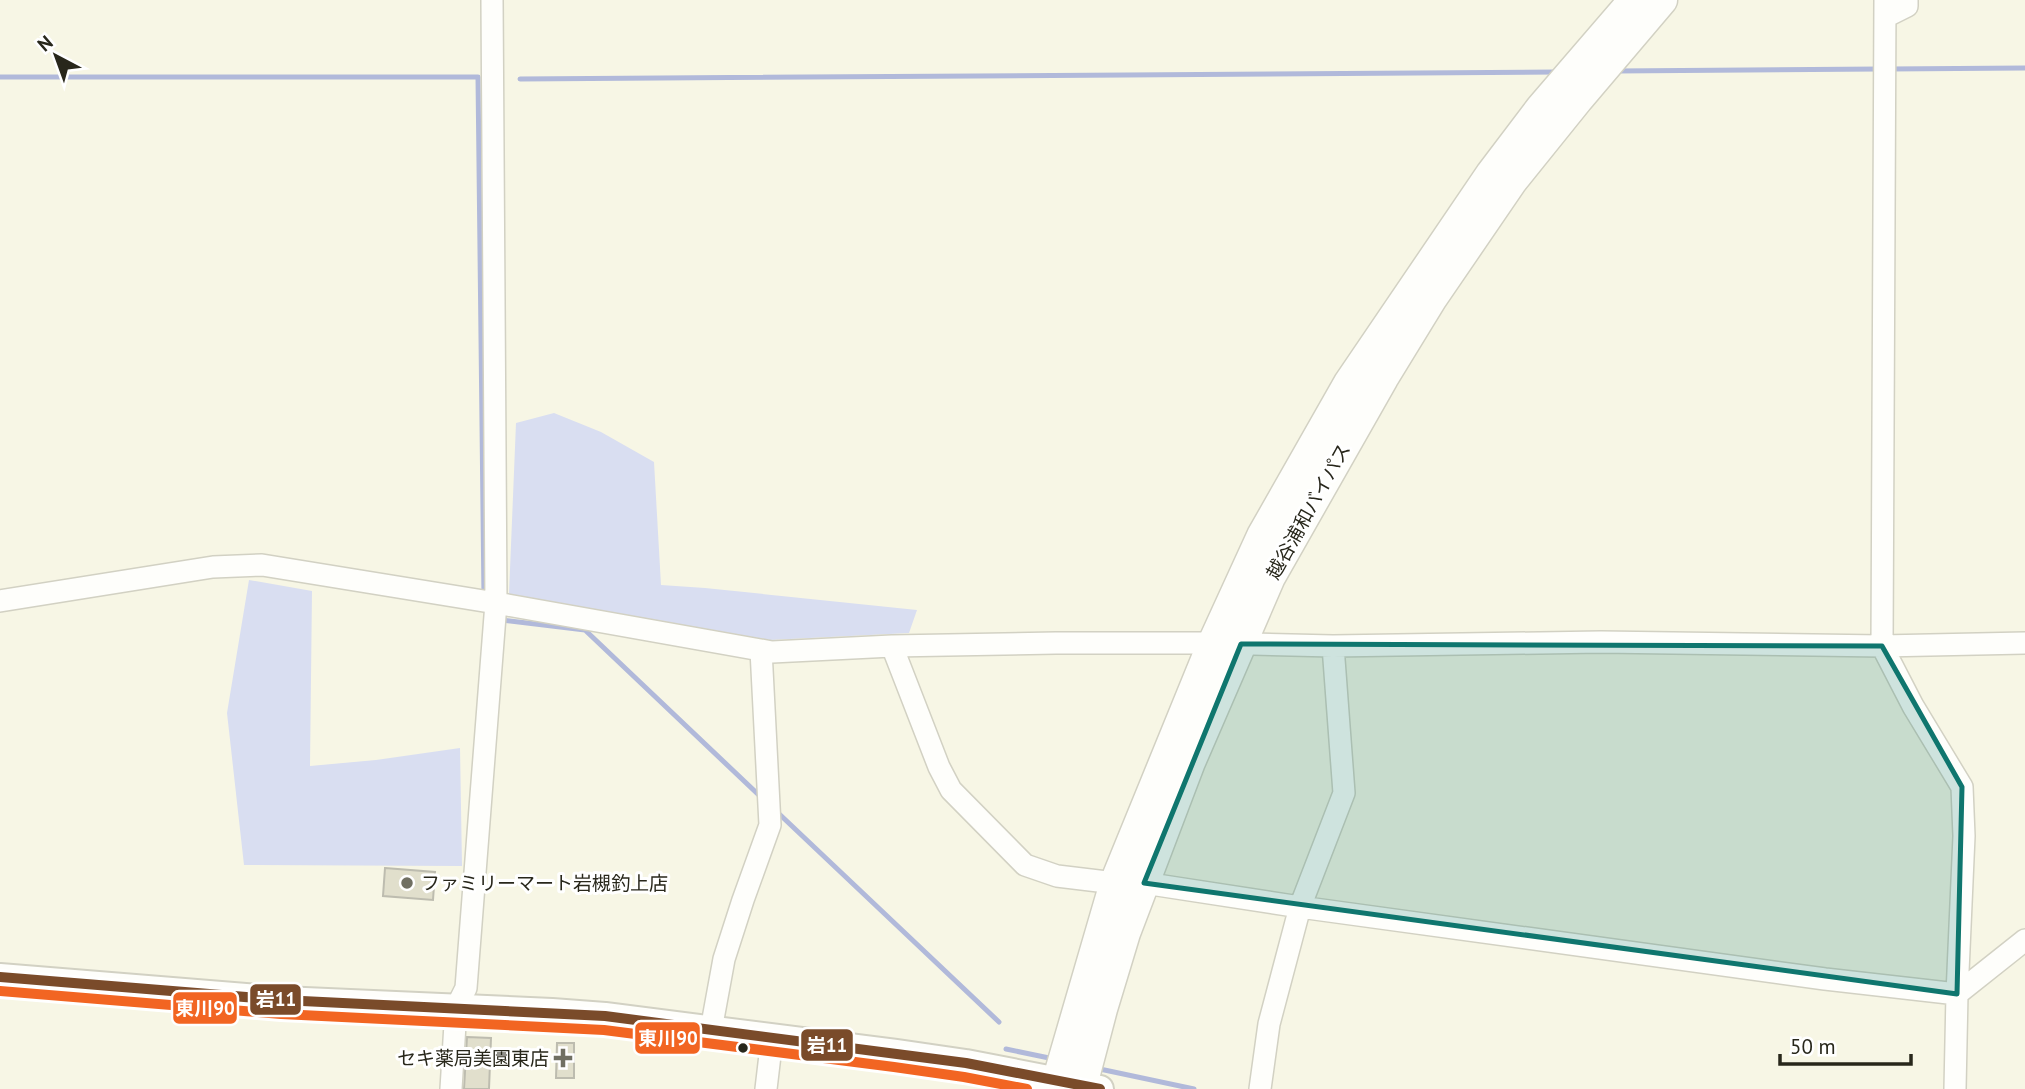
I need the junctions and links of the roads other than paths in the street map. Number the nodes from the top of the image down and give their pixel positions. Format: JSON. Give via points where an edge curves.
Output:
{"nodes":[{"id":1,"x":492,"y":0,"type":"edge"},
{"id":2,"x":1634,"y":0,"type":"edge"},
{"id":3,"x":1662,"y":0,"type":"edge"},
{"id":4,"x":1907,"y":0,"type":"edge"},
{"id":5,"x":1885,"y":9,"type":"edge"},
{"id":6,"x":0,"y":601,"type":"edge"},
{"id":7,"x":496,"y":603,"type":"junction"},
{"id":8,"x":1227,"y":643,"type":"junction"},
{"id":9,"x":2025,"y":643,"type":"edge"},
{"id":10,"x":892,"y":646,"type":"junction"},
{"id":11,"x":1333,"y":646,"type":"junction"},
{"id":12,"x":1882,"y":646,"type":"junction"},
{"id":13,"x":761,"y":650,"type":"junction"},
{"id":14,"x":1130,"y":883,"type":"junction"},
{"id":15,"x":1300,"y":907,"type":"junction"},
{"id":16,"x":2025,"y":940,"type":"edge"},
{"id":17,"x":0,"y":977,"type":"edge"},
{"id":18,"x":1957,"y":993,"type":"junction"},
{"id":19,"x":456,"y":1008,"type":"junction"},
{"id":20,"x":710,"y":1030,"type":"junction"},
{"id":21,"x":772,"y":1038,"type":"junction"},
{"id":22,"x":1075,"y":1087,"type":"edge"},
{"id":23,"x":452,"y":1089,"type":"edge"},
{"id":24,"x":766,"y":1089,"type":"edge"},
{"id":25,"x":1260,"y":1089,"type":"edge"},
{"id":26,"x":1955,"y":1089,"type":"edge"}],
"edges":[{"from":1,"to":7,"type":"street"},
{"from":2,"to":8,"type":"highway","name":"越谷浦和バイパス","via":[[1499,163],[1349,383],[1262,536]]},
{"from":3,"to":8,"type":"highway","name":"越谷浦和バイパス","via":[[1512,181],[1432,298]]},
{"from":4,"to":5,"type":"street","via":[[1907,6]]},
{"from":5,"to":12,"type":"street"},
{"from":6,"to":7,"type":"street","via":[[213,567],[262,565]]},
{"from":7,"to":13,"type":"street"},
{"from":7,"to":19,"type":"street","via":[[466,988]]},
{"from":8,"to":10,"type":"street"},
{"from":8,"to":11,"type":"street"},
{"from":8,"to":14,"type":"highway","name":"越谷浦和バイパス","via":[[1190,762]]},
{"from":9,"to":12,"type":"street"},
{"from":10,"to":13,"type":"street"},
{"from":10,"to":14,"type":"street","via":[[951,789],[1025,865],[1057,876]]},
{"from":11,"to":12,"type":"street","via":[[1601,642]]},
{"from":11,"to":15,"type":"street","via":[[1344,793]]},
{"from":12,"to":18,"type":"street","via":[[1962,787]]},
{"from":13,"to":20,"type":"street","via":[[770,825],[728,947]]},
{"from":14,"to":15,"type":"street"},
{"from":14,"to":22,"type":"highway","name":"越谷浦和バイパス","via":[[1117,959]]},
{"from":15,"to":18,"type":"street"},
{"from":15,"to":25,"type":"street","via":[[1269,1024]]},
{"from":16,"to":18,"type":"street"},
{"from":17,"to":19,"type":"main road","via":[[269,999]]},
{"from":18,"to":26,"type":"street"},
{"from":19,"to":20,"type":"main road","via":[[552,1012]]},
{"from":19,"to":23,"type":"street"},
{"from":20,"to":21,"type":"main road"},
{"from":21,"to":22,"type":"main road","via":[[966,1063]]},
{"from":21,"to":24,"type":"street"}]}
